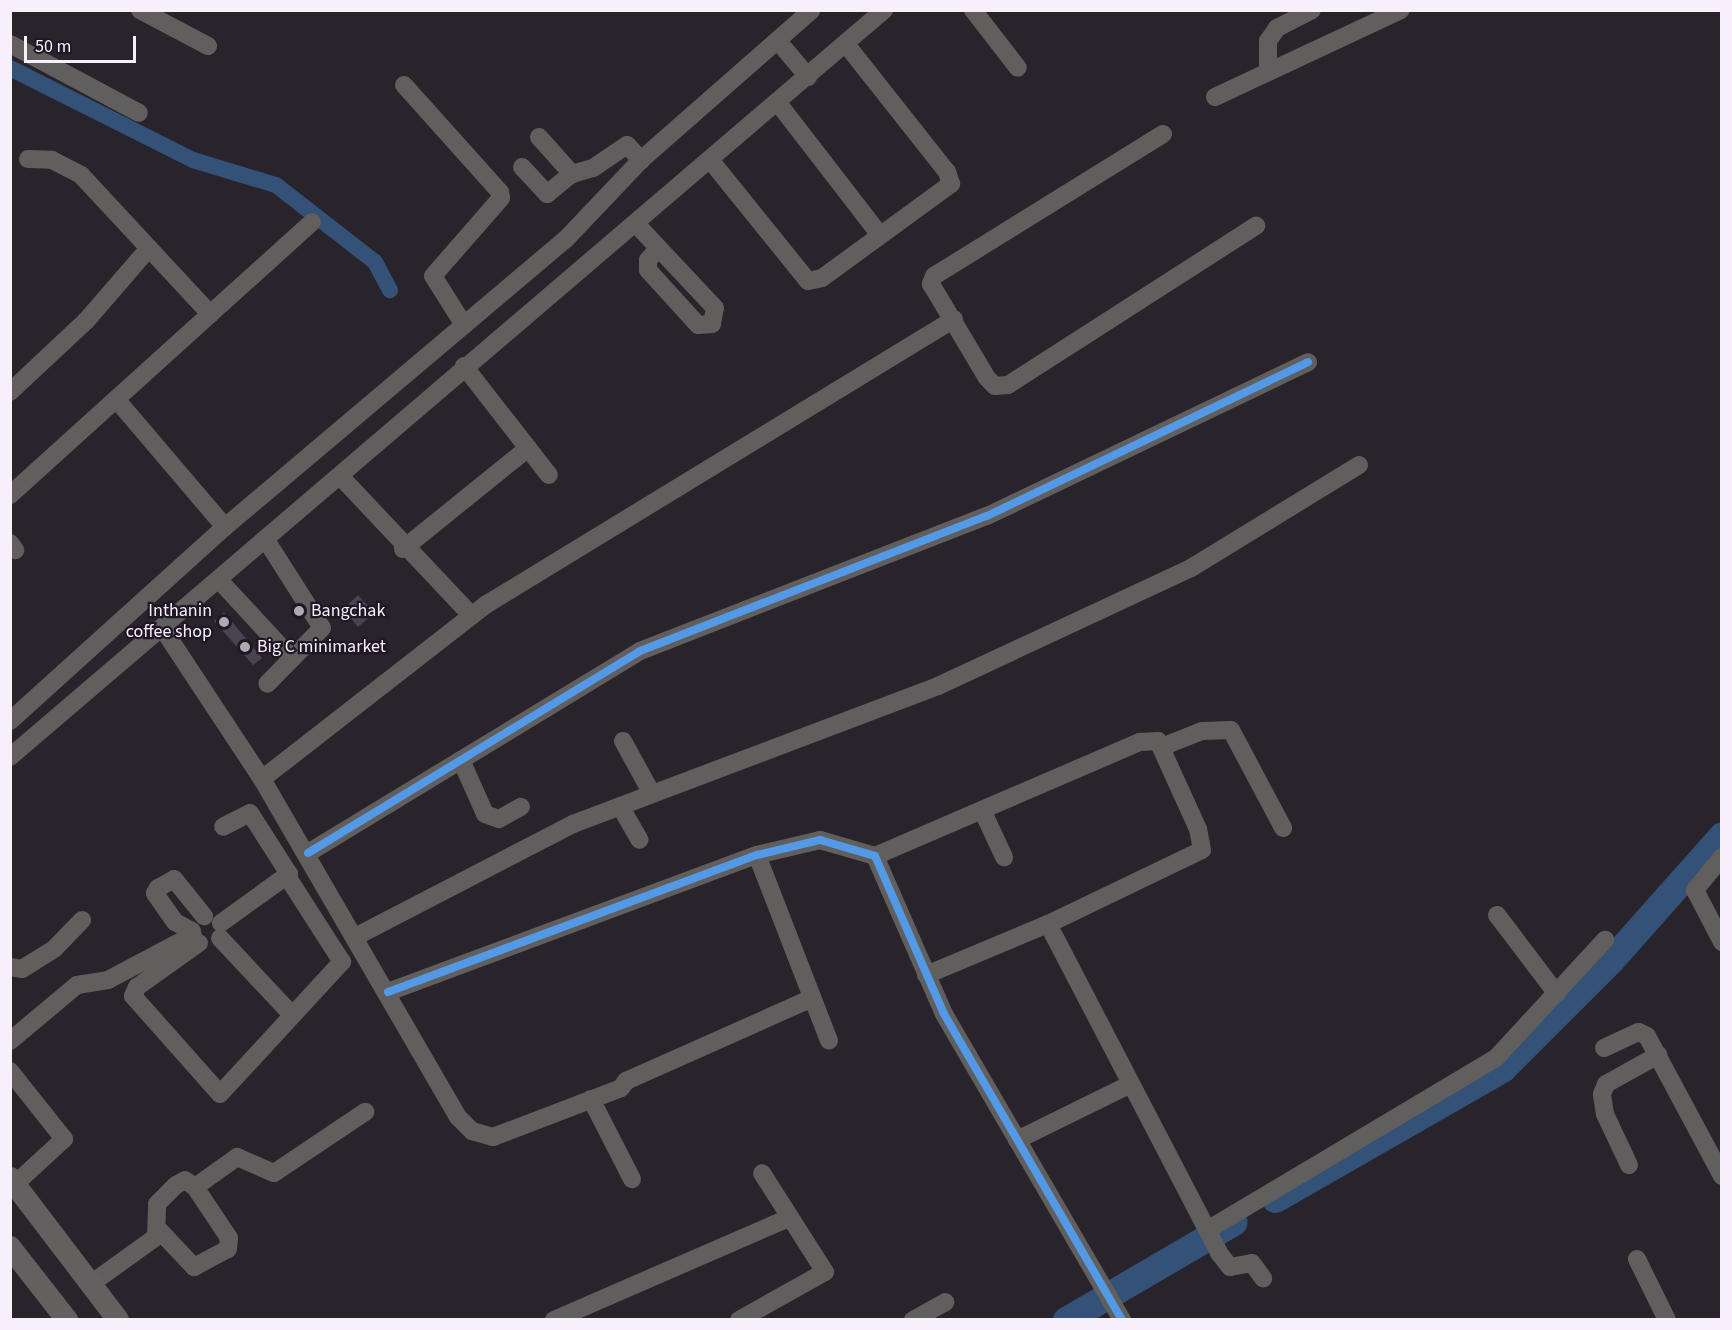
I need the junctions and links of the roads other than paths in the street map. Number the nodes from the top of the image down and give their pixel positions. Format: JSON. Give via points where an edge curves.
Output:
{"nodes":[{"id":1,"x":140,"y":10,"type":"edge"},
{"id":2,"x":812,"y":10,"type":"edge"},
{"id":3,"x":884,"y":10,"type":"edge"},
{"id":4,"x":973,"y":10,"type":"edge"},
{"id":5,"x":1312,"y":10,"type":"edge"},
{"id":6,"x":1401,"y":10,"type":"edge"},
{"id":7,"x":778,"y":40,"type":"junction"},
{"id":8,"x":10,"y":44,"type":"edge"},
{"id":9,"x":846,"y":44,"type":"junction"},
{"id":10,"x":208,"y":46,"type":"dead end"},
{"id":11,"x":1018,"y":68,"type":"dead end"},
{"id":12,"x":1268,"y":69,"type":"junction"},
{"id":13,"x":808,"y":77,"type":"junction"},
{"id":14,"x":404,"y":85,"type":"dead end"},
{"id":15,"x":1215,"y":97,"type":"dead end"},
{"id":16,"x":778,"y":103,"type":"junction"},
{"id":17,"x":139,"y":114,"type":"dead end"},
{"id":18,"x":1163,"y":134,"type":"dead end"},
{"id":19,"x":539,"y":136,"type":"dead end"},
{"id":20,"x":28,"y":159,"type":"dead end"},
{"id":21,"x":641,"y":160,"type":"junction"},
{"id":22,"x":711,"y":161,"type":"junction"},
{"id":23,"x":522,"y":167,"type":"dead end"},
{"id":24,"x":572,"y":174,"type":"junction"},
{"id":25,"x":312,"y":222,"type":"dead end"},
{"id":26,"x":638,"y":226,"type":"junction"},
{"id":27,"x":1256,"y":226,"type":"dead end"},
{"id":28,"x":880,"y":235,"type":"junction"},
{"id":29,"x":149,"y":248,"type":"junction"},
{"id":30,"x":658,"y":249,"type":"dead end"},
{"id":31,"x":210,"y":314,"type":"junction"},
{"id":32,"x":954,"y":319,"type":"junction"},
{"id":33,"x":464,"y":325,"type":"junction"},
{"id":34,"x":1308,"y":362,"type":"dead end"},
{"id":35,"x":464,"y":366,"type":"junction"},
{"id":36,"x":10,"y":392,"type":"edge"},
{"id":37,"x":116,"y":399,"type":"junction"},
{"id":38,"x":527,"y":449,"type":"junction"},
{"id":39,"x":1359,"y":465,"type":"dead end"},
{"id":40,"x":549,"y":475,"type":"dead end"},
{"id":41,"x":340,"y":476,"type":"junction"},
{"id":42,"x":10,"y":495,"type":"edge"},
{"id":43,"x":225,"y":527,"type":"junction"},
{"id":44,"x":266,"y":540,"type":"junction"},
{"id":45,"x":404,"y":549,"type":"junction"},
{"id":46,"x":220,"y":581,"type":"junction"},
{"id":47,"x":471,"y":616,"type":"junction"},
{"id":48,"x":163,"y":629,"type":"junction"},
{"id":49,"x":292,"y":659,"type":"junction"},
{"id":50,"x":267,"y":684,"type":"dead end"},
{"id":51,"x":10,"y":721,"type":"edge"},
{"id":52,"x":623,"y":741,"type":"dead end"},
{"id":53,"x":1164,"y":746,"type":"junction"},
{"id":54,"x":10,"y":757,"type":"edge"},
{"id":55,"x":461,"y":760,"type":"junction"},
{"id":56,"x":262,"y":779,"type":"junction"},
{"id":57,"x":651,"y":792,"type":"junction"},
{"id":58,"x":620,"y":806,"type":"junction"},
{"id":59,"x":521,"y":807,"type":"dead end"},
{"id":60,"x":983,"y":812,"type":"junction"},
{"id":61,"x":224,"y":827,"type":"dead end"},
{"id":62,"x":1283,"y":828,"type":"dead end"},
{"id":63,"x":640,"y":840,"type":"dead end"},
{"id":64,"x":308,"y":854,"type":"junction"},
{"id":65,"x":757,"y":855,"type":"junction"},
{"id":66,"x":875,"y":856,"type":"junction"},
{"id":67,"x":1004,"y":857,"type":"dead end"},
{"id":68,"x":1722,"y":857,"type":"edge"},
{"id":69,"x":288,"y":878,"type":"junction"},
{"id":70,"x":1497,"y":915,"type":"dead end"},
{"id":71,"x":204,"y":916,"type":"junction"},
{"id":72,"x":82,"y":920,"type":"dead end"},
{"id":73,"x":1048,"y":924,"type":"junction"},
{"id":74,"x":221,"y":931,"type":"junction"},
{"id":75,"x":195,"y":936,"type":"junction"},
{"id":76,"x":355,"y":937,"type":"junction"},
{"id":77,"x":1605,"y":940,"type":"dead end"},
{"id":78,"x":1722,"y":942,"type":"edge"},
{"id":79,"x":10,"y":967,"type":"edge"},
{"id":80,"x":926,"y":975,"type":"junction"},
{"id":81,"x":388,"y":992,"type":"junction"},
{"id":82,"x":1557,"y":994,"type":"junction"},
{"id":83,"x":812,"y":998,"type":"junction"},
{"id":84,"x":292,"y":1015,"type":"junction"},
{"id":85,"x":10,"y":1041,"type":"edge"},
{"id":86,"x":830,"y":1041,"type":"dead end"},
{"id":87,"x":1604,"y":1048,"type":"dead end"},
{"id":88,"x":1658,"y":1055,"type":"junction"},
{"id":89,"x":10,"y":1071,"type":"edge"},
{"id":90,"x":1129,"y":1085,"type":"junction"},
{"id":91,"x":591,"y":1099,"type":"junction"},
{"id":92,"x":365,"y":1112,"type":"dead end"},
{"id":93,"x":1017,"y":1140,"type":"junction"},
{"id":94,"x":1629,"y":1165,"type":"dead end"},
{"id":95,"x":762,"y":1173,"type":"dead end"},
{"id":96,"x":1722,"y":1176,"type":"edge"},
{"id":97,"x":632,"y":1179,"type":"dead end"},
{"id":98,"x":13,"y":1181,"type":"edge"},
{"id":99,"x":195,"y":1187,"type":"junction"},
{"id":100,"x":789,"y":1218,"type":"junction"},
{"id":101,"x":160,"y":1231,"type":"junction"},
{"id":102,"x":1209,"y":1231,"type":"junction"},
{"id":103,"x":10,"y":1246,"type":"edge"},
{"id":104,"x":1637,"y":1259,"type":"dead end"},
{"id":105,"x":1263,"y":1278,"type":"dead end"},
{"id":106,"x":92,"y":1283,"type":"junction"},
{"id":107,"x":945,"y":1302,"type":"dead end"},
{"id":108,"x":1119,"y":1316,"type":"edge"},
{"id":109,"x":67,"y":1320,"type":"edge"},
{"id":110,"x":118,"y":1320,"type":"edge"},
{"id":111,"x":554,"y":1320,"type":"edge"},
{"id":112,"x":739,"y":1320,"type":"edge"},
{"id":113,"x":913,"y":1320,"type":"edge"},
{"id":114,"x":1667,"y":1320,"type":"edge"}],
"edges":[{"from":1,"to":10,"type":"street"},
{"from":2,"to":7,"type":"street"},
{"from":3,"to":9,"type":"street"},
{"from":4,"to":11,"type":"street"},
{"from":5,"to":12,"type":"street","via":[[1277,28],[1268,41]]},
{"from":6,"to":12,"type":"street"},
{"from":7,"to":13,"type":"street"},
{"from":7,"to":21,"type":"street"},
{"from":8,"to":17,"type":"street"},
{"from":9,"to":13,"type":"street"},
{"from":9,"to":28,"type":"street","via":[[951,181]]},
{"from":12,"to":15,"type":"street"},
{"from":13,"to":16,"type":"street"},
{"from":14,"to":33,"type":"street","via":[[500,192],[501,198],[433,276]]},
{"from":16,"to":22,"type":"street"},
{"from":16,"to":28,"type":"street"},
{"from":18,"to":32,"type":"street","via":[[939,272],[931,284]]},
{"from":19,"to":24,"type":"street"},
{"from":20,"to":29,"type":"street","via":[[52,160],[81,175]]},
{"from":21,"to":24,"type":"street","via":[[627,145],[593,168]]},
{"from":21,"to":33,"type":"street","via":[[566,238]]},
{"from":22,"to":26,"type":"street"},
{"from":22,"to":28,"type":"street","via":[[807,281],[822,278]]},
{"from":23,"to":24,"type":"street","via":[[547,194]]},
{"from":25,"to":31,"type":"street"},
{"from":26,"to":30,"type":"street"},
{"from":26,"to":35,"type":"street"},
{"from":27,"to":32,"type":"street","via":[[1008,385],[995,386],[987,378]]},
{"from":29,"to":31,"type":"street"},
{"from":29,"to":36,"type":"street","via":[[86,321]]},
{"from":31,"to":37,"type":"street"},
{"from":32,"to":47,"type":"street","via":[[576,546]]},
{"from":33,"to":43,"type":"street"},
{"from":34,"to":55,"type":"street","via":[[987,516],[640,651]]},
{"from":35,"to":38,"type":"street"},
{"from":35,"to":41,"type":"street"},
{"from":37,"to":42,"type":"street"},
{"from":37,"to":43,"type":"street"},
{"from":38,"to":40,"type":"street"},
{"from":38,"to":45,"type":"street"},
{"from":39,"to":57,"type":"street","via":[[1191,568],[938,686]]},
{"from":41,"to":44,"type":"street"},
{"from":41,"to":45,"type":"street"},
{"from":43,"to":51,"type":"street"},
{"from":44,"to":46,"type":"street"},
{"from":44,"to":49,"type":"street","via":[[322,628]]},
{"from":45,"to":47,"type":"street"},
{"from":46,"to":48,"type":"street"},
{"from":46,"to":49,"type":"street"},
{"from":47,"to":56,"type":"street"},
{"from":48,"to":54,"type":"street"},
{"from":48,"to":56,"type":"street"},
{"from":49,"to":50,"type":"street"},
{"from":52,"to":57,"type":"street"},
{"from":53,"to":60,"type":"street","via":[[1149,739],[1140,742]]},
{"from":53,"to":62,"type":"street","via":[[1202,731],[1231,730]]},
{"from":53,"to":73,"type":"street","via":[[1202,850]]},
{"from":55,"to":59,"type":"street","via":[[485,814],[499,819]]},
{"from":55,"to":64,"type":"street"},
{"from":56,"to":64,"type":"street"},
{"from":57,"to":58,"type":"street"},
{"from":58,"to":63,"type":"street"},
{"from":58,"to":76,"type":"street","via":[[573,824]]},
{"from":60,"to":66,"type":"street"},
{"from":60,"to":67,"type":"street"},
{"from":61,"to":69,"type":"street","via":[[250,813],[282,856]]},
{"from":64,"to":76,"type":"street"},
{"from":65,"to":66,"type":"street","via":[[819,840]]},
{"from":65,"to":81,"type":"street"},
{"from":65,"to":83,"type":"street"},
{"from":66,"to":80,"type":"street"},
{"from":68,"to":78,"type":"street","via":[[1695,890]]},
{"from":69,"to":74,"type":"street"},
{"from":69,"to":84,"type":"street","via":[[342,962]]},
{"from":70,"to":82,"type":"street"},
{"from":71,"to":74,"type":"street"},
{"from":71,"to":75,"type":"street"},
{"from":71,"to":75,"type":"street","via":[[174,879],[155,893],[175,922]]},
{"from":72,"to":79,"type":"street","via":[[55,948],[22,969]]},
{"from":73,"to":80,"type":"street"},
{"from":73,"to":90,"type":"street"},
{"from":74,"to":75,"type":"street","via":[[210,945]]},
{"from":74,"to":84,"type":"street"},
{"from":75,"to":84,"type":"street","via":[[137,987],[133,996],[220,1094]]},
{"from":75,"to":85,"type":"street","via":[[108,980],[77,985]]},
{"from":76,"to":81,"type":"street"},
{"from":77,"to":82,"type":"street"},
{"from":80,"to":93,"type":"street"},
{"from":81,"to":91,"type":"street","via":[[458,1117],[472,1131],[493,1137]]},
{"from":82,"to":102,"type":"street","via":[[1496,1058]]},
{"from":83,"to":86,"type":"street"},
{"from":83,"to":91,"type":"street"},
{"from":87,"to":88,"type":"street","via":[[1639,1032]]},
{"from":88,"to":94,"type":"street","via":[[1606,1084],[1602,1094],[1605,1114]]},
{"from":88,"to":96,"type":"street"},
{"from":89,"to":98,"type":"street","via":[[64,1139]]},
{"from":90,"to":93,"type":"street"},
{"from":90,"to":102,"type":"street"},
{"from":91,"to":97,"type":"street"},
{"from":92,"to":99,"type":"street","via":[[292,1165],[274,1173],[237,1156]]},
{"from":93,"to":108,"type":"street"},
{"from":95,"to":100,"type":"street"},
{"from":98,"to":106,"type":"main road"},
{"from":99,"to":101,"type":"street","via":[[185,1179],[157,1204]]},
{"from":99,"to":101,"type":"street","via":[[229,1238],[228,1249],[194,1267]]},
{"from":100,"to":111,"type":"street"},
{"from":100,"to":112,"type":"street","via":[[825,1272]]},
{"from":101,"to":106,"type":"street"},
{"from":102,"to":105,"type":"street","via":[[1219,1253],[1233,1268],[1252,1263]]},
{"from":103,"to":109,"type":"main road"},
{"from":104,"to":114,"type":"street"},
{"from":106,"to":110,"type":"main road"},
{"from":107,"to":113,"type":"street"}]}
